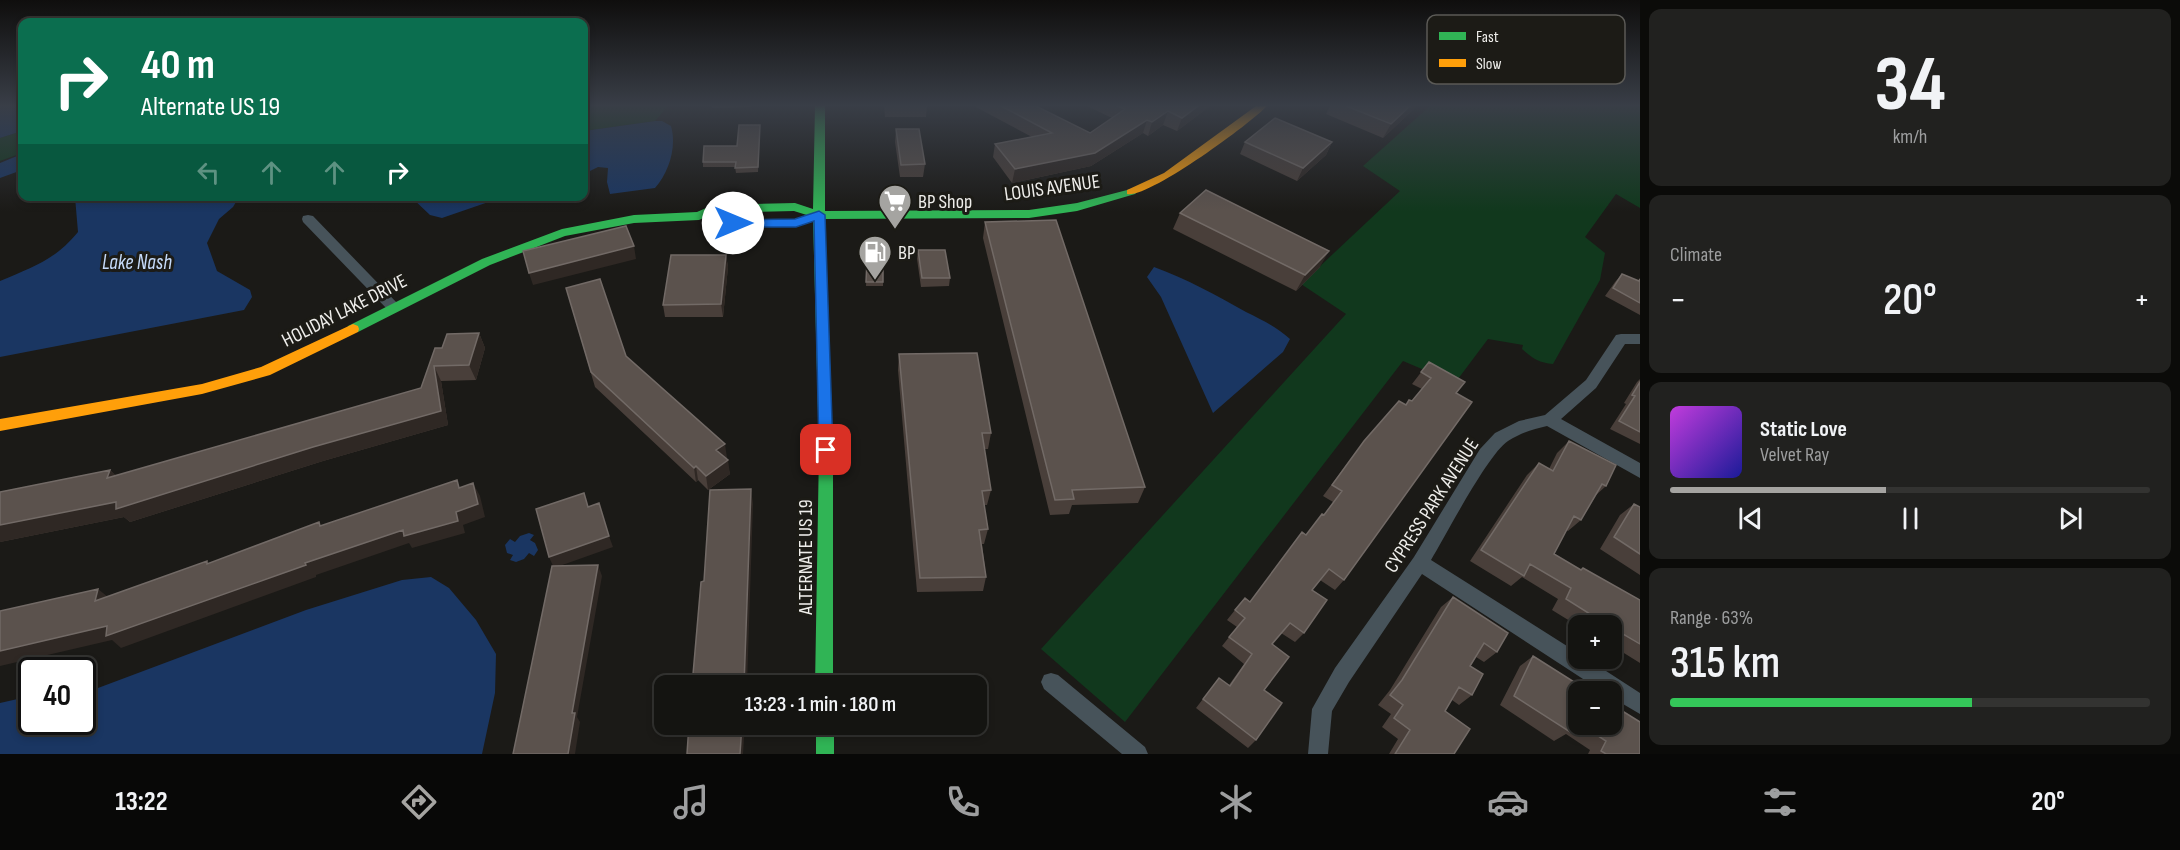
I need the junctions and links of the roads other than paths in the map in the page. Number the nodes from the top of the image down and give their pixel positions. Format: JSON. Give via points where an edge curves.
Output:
{"nodes":[{"id":1,"x":820,"y":141,"type":"edge"},
{"id":2,"x":1214,"y":141,"type":"edge"},
{"id":3,"x":819,"y":215,"type":"junction"},
{"id":4,"x":699,"y":216,"type":"junction"},
{"id":5,"x":309,"y":219,"type":"dead end"},
{"id":6,"x":712,"y":223,"type":"dead end"},
{"id":7,"x":796,"y":223,"type":"dead end"},
{"id":8,"x":393,"y":308,"type":"junction"},
{"id":9,"x":1640,"y":339,"type":"edge"},
{"id":10,"x":1549,"y":420,"type":"junction"},
{"id":11,"x":0,"y":425,"type":"edge"},
{"id":12,"x":1640,"y":471,"type":"edge"},
{"id":13,"x":1420,"y":563,"type":"junction"},
{"id":14,"x":824,"y":675,"type":"edge"},
{"id":15,"x":1051,"y":682,"type":"dead end"},
{"id":16,"x":1640,"y":704,"type":"edge"},
{"id":17,"x":825,"y":735,"type":"edge"},
{"id":18,"x":825,"y":754,"type":"edge"},
{"id":19,"x":1138,"y":754,"type":"edge"},
{"id":20,"x":1317,"y":754,"type":"edge"}],
"edges":[{"from":1,"to":3,"type":"street","name":"ALTERNATE US 19"},
{"from":2,"to":3,"type":"street","name":"LOUIS AVENUE","via":[[1168,175],[1124,195],[1077,207],[1029,214]]},
{"from":3,"to":4,"type":"street","name":"HOLIDAY LAKE DRIVE","via":[[795,207],[713,209]]},
{"from":3,"to":7,"type":"street"},
{"from":3,"to":14,"type":"street","name":"ALTERNATE US 19","via":[[826,450]]},
{"from":4,"to":6,"type":"street"},
{"from":4,"to":8,"type":"street","name":"HOLIDAY LAKE DRIVE","via":[[634,219],[562,232],[486,262]]},
{"from":5,"to":8,"type":"street"},
{"from":8,"to":11,"type":"street","name":"HOLIDAY LAKE DRIVE","via":[[265,371],[202,389]]},
{"from":9,"to":10,"type":"street","name":"CYPRESS PARK AVENUE","via":[[1621,339],[1591,384]]},
{"from":10,"to":12,"type":"street"},
{"from":10,"to":13,"type":"street","name":"CYPRESS PARK AVENUE","via":[[1525,425],[1501,437],[1480,463]]},
{"from":13,"to":16,"type":"street"},
{"from":13,"to":20,"type":"street","name":"CYPRESS PARK AVENUE","via":[[1322,709]]},
{"from":15,"to":19,"type":"street"},
{"from":17,"to":18,"type":"street"}]}
